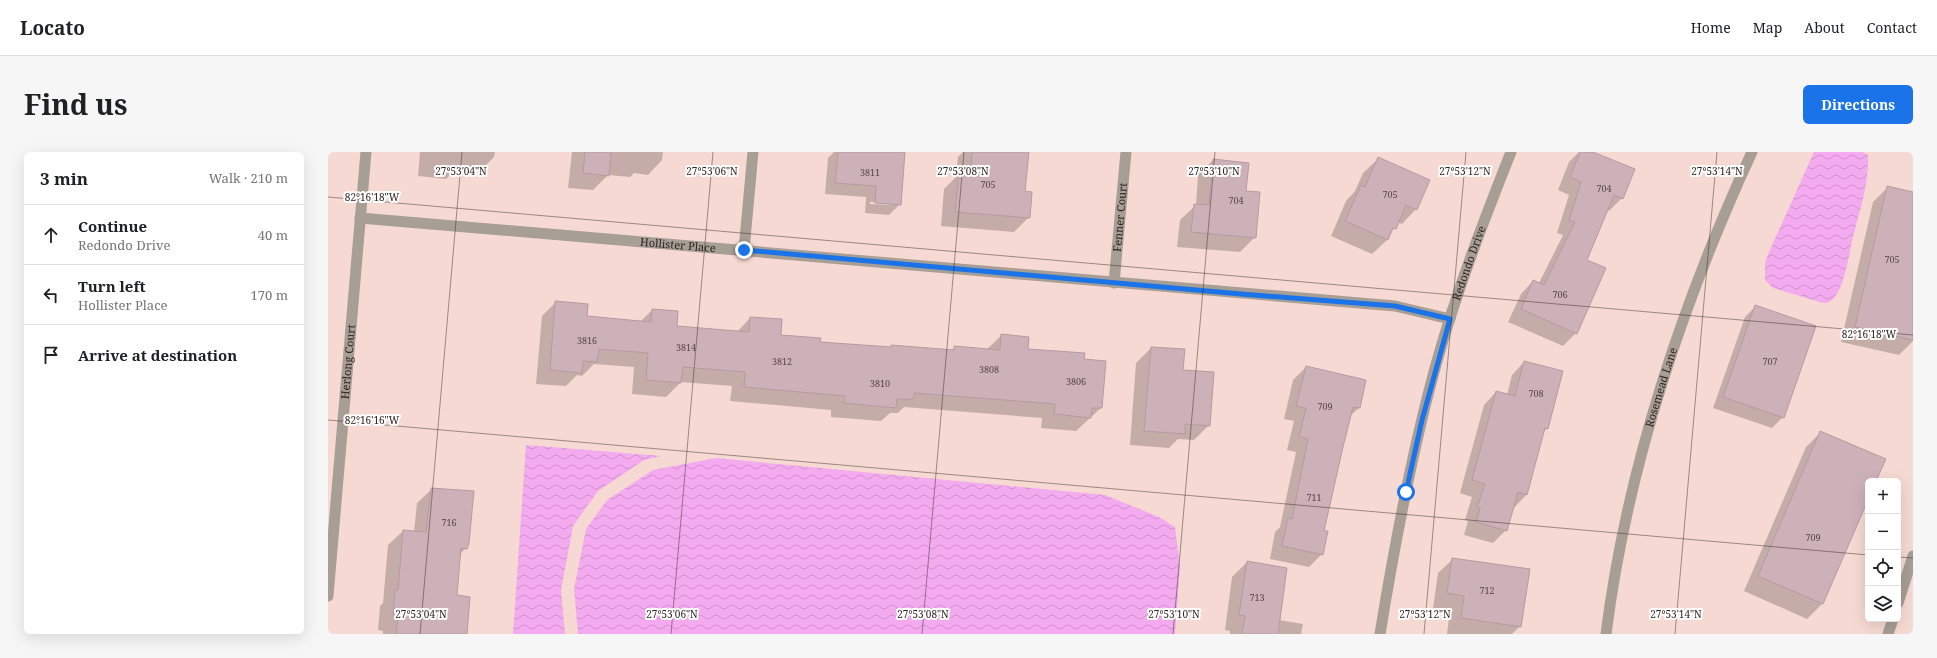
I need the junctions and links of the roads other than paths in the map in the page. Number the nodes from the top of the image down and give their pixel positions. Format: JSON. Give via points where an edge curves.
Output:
{"nodes":[{"id":1,"x":366,"y":152,"type":"edge"},
{"id":2,"x":753,"y":152,"type":"edge"},
{"id":3,"x":1126,"y":152,"type":"edge"},
{"id":4,"x":1511,"y":152,"type":"edge"},
{"id":5,"x":1752,"y":152,"type":"edge"},
{"id":6,"x":360,"y":218,"type":"junction"},
{"id":7,"x":744,"y":250,"type":"junction"},
{"id":8,"x":1114,"y":283,"type":"junction"},
{"id":9,"x":1450,"y":319,"type":"junction"},
{"id":10,"x":1913,"y":556,"type":"edge"},
{"id":11,"x":1901,"y":594,"type":"edge"},
{"id":12,"x":328,"y":596,"type":"edge"},
{"id":13,"x":1892,"y":622,"type":"edge"},
{"id":14,"x":1380,"y":634,"type":"edge"},
{"id":15,"x":1606,"y":634,"type":"edge"},
{"id":16,"x":1888,"y":634,"type":"edge"}],
"edges":[{"from":1,"to":6,"type":"street","name":"Herlong Court"},
{"from":2,"to":7,"type":"street"},
{"from":3,"to":8,"type":"street","name":"Fenner Court"},
{"from":4,"to":9,"type":"street","name":"Redondo Drive"},
{"from":5,"to":15,"type":"street","name":"Rosemead Lane","via":[[1727,206],[1689,302],[1658,399],[1625,526]]},
{"from":6,"to":7,"type":"street","name":"Hollister Place"},
{"from":6,"to":12,"type":"street","name":"Herlong Court"},
{"from":7,"to":8,"type":"street","name":"Hollister Place"},
{"from":8,"to":9,"type":"street","name":"Hollister Place","via":[[1395,306]]},
{"from":9,"to":14,"type":"street","name":"Redondo Drive","via":[[1422,420]]},
{"from":10,"to":11,"type":"street"},
{"from":13,"to":16,"type":"street"}]}
